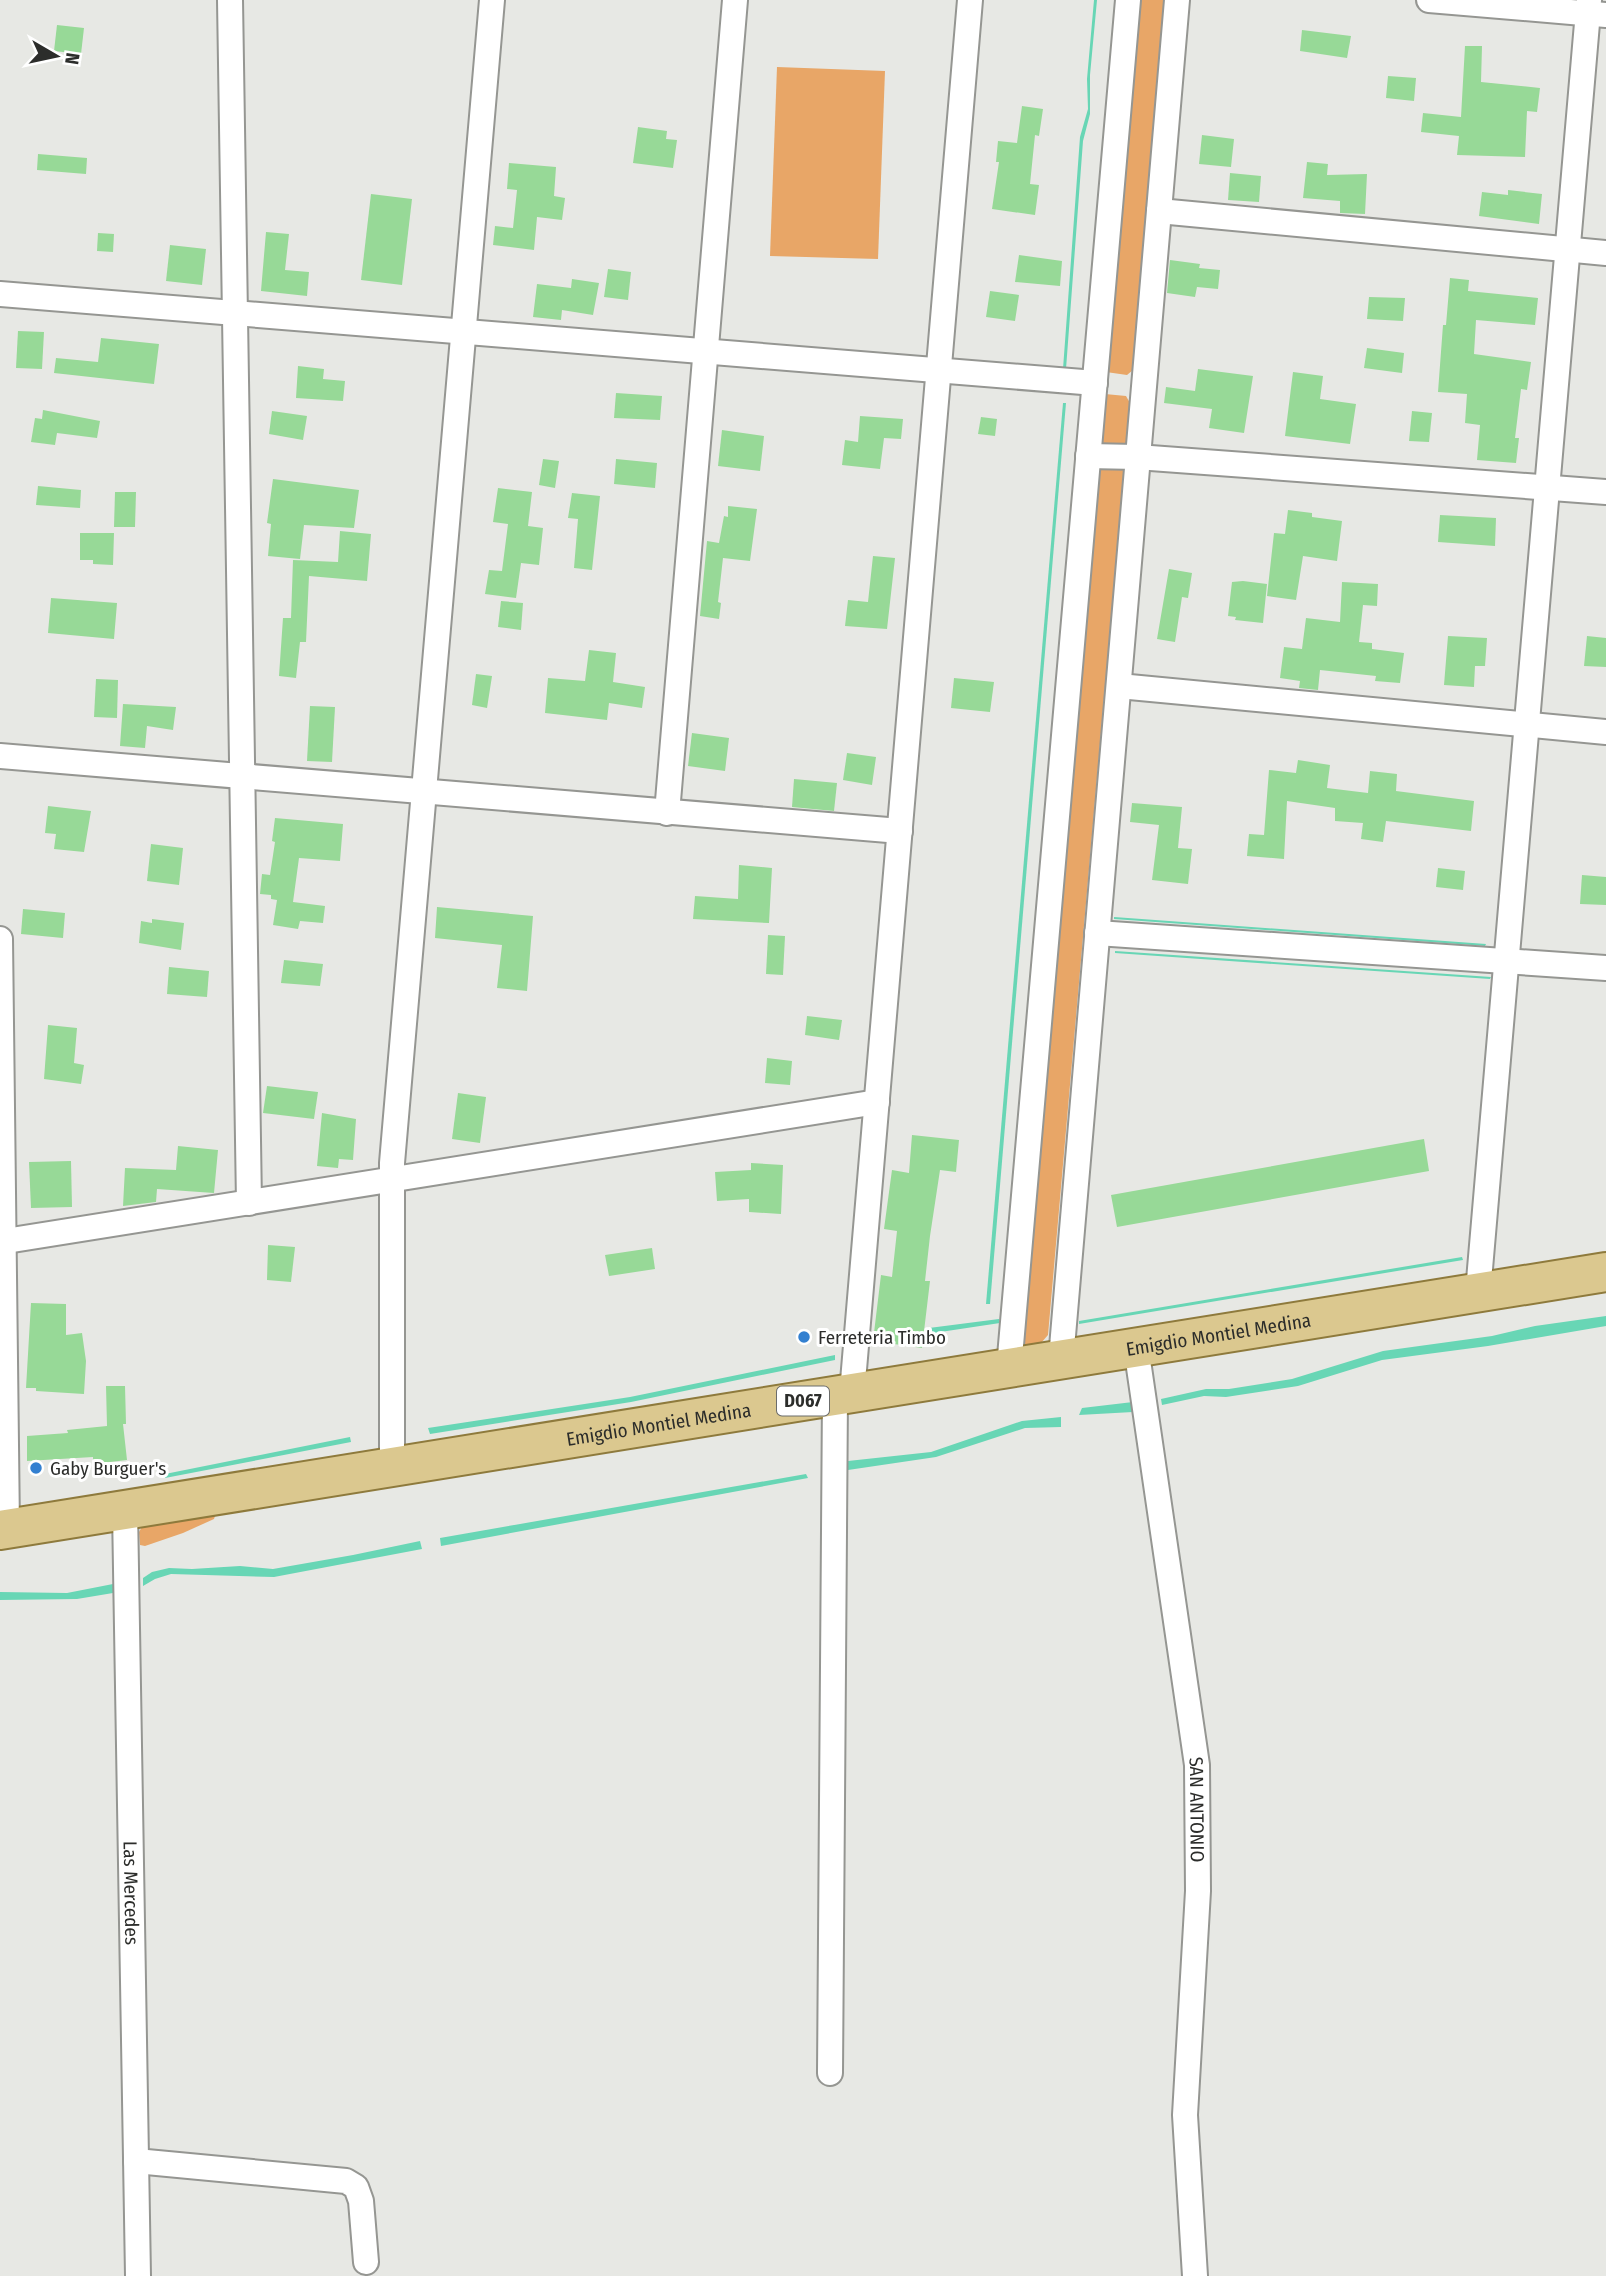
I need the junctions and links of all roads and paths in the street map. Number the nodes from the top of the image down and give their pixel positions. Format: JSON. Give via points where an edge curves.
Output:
{"nodes":[{"id":1,"x":230,"y":0,"type":"edge"},
{"id":2,"x":492,"y":0,"type":"edge"},
{"id":3,"x":735,"y":0,"type":"edge"},
{"id":4,"x":970,"y":0,"type":"edge"},
{"id":5,"x":1128,"y":0,"type":"edge"},
{"id":6,"x":1177,"y":0,"type":"edge"},
{"id":7,"x":1429,"y":0,"type":"edge"},
{"id":8,"x":1594,"y":9,"type":"edge"},
{"id":9,"x":1159,"y":211,"type":"junction"},
{"id":10,"x":1568,"y":249,"type":"junction"},
{"id":11,"x":1606,"y":253,"type":"edge"},
{"id":12,"x":0,"y":294,"type":"edge"},
{"id":13,"x":234,"y":312,"type":"junction"},
{"id":14,"x":463,"y":331,"type":"junction"},
{"id":15,"x":705,"y":351,"type":"junction"},
{"id":16,"x":939,"y":370,"type":"junction"},
{"id":17,"x":1095,"y":383,"type":"junction"},
{"id":18,"x":1088,"y":456,"type":"junction"},
{"id":19,"x":1138,"y":457,"type":"junction"},
{"id":20,"x":1547,"y":487,"type":"junction"},
{"id":21,"x":1606,"y":492,"type":"edge"},
{"id":22,"x":1119,"y":686,"type":"junction"},
{"id":23,"x":1527,"y":725,"type":"junction"},
{"id":24,"x":1606,"y":732,"type":"edge"},
{"id":25,"x":0,"y":756,"type":"edge"},
{"id":26,"x":242,"y":774,"type":"junction"},
{"id":27,"x":424,"y":790,"type":"junction"},
{"id":28,"x":667,"y":813,"type":"junction"},
{"id":29,"x":900,"y":831,"type":"junction"},
{"id":30,"x":1097,"y":933,"type":"junction"},
{"id":31,"x":0,"y":939,"type":"edge"},
{"id":32,"x":1507,"y":961,"type":"junction"},
{"id":33,"x":1606,"y":968,"type":"edge"},
{"id":34,"x":877,"y":1102,"type":"junction"},
{"id":35,"x":391,"y":1180,"type":"junction"},
{"id":36,"x":249,"y":1203,"type":"junction"},
{"id":37,"x":2,"y":1242,"type":"edge"},
{"id":38,"x":1606,"y":1272,"type":"edge"},
{"id":39,"x":1478,"y":1293,"type":"junction"},
{"id":40,"x":1136,"y":1347,"type":"junction"},
{"id":41,"x":1061,"y":1359,"type":"junction"},
{"id":42,"x":1009,"y":1368,"type":"junction"},
{"id":43,"x":844,"y":1395,"type":"junction"},
{"id":44,"x":392,"y":1467,"type":"junction"},
{"id":45,"x":125,"y":1510,"type":"junction"},
{"id":46,"x":4,"y":1530,"type":"edge"},
{"id":47,"x":830,"y":2073,"type":"dead end"},
{"id":48,"x":136,"y":2161,"type":"junction"},
{"id":49,"x":366,"y":2262,"type":"dead end"},
{"id":50,"x":138,"y":2276,"type":"edge"},
{"id":51,"x":1195,"y":2276,"type":"edge"}],
"edges":[{"from":1,"to":13,"type":"street"},
{"from":2,"to":14,"type":"street"},
{"from":3,"to":15,"type":"street"},
{"from":4,"to":16,"type":"street"},
{"from":5,"to":17,"type":"street"},
{"from":6,"to":9,"type":"street"},
{"from":7,"to":8,"type":"street"},
{"from":8,"to":10,"type":"street"},
{"from":9,"to":10,"type":"street"},
{"from":9,"to":19,"type":"street"},
{"from":10,"to":11,"type":"street"},
{"from":10,"to":20,"type":"street"},
{"from":12,"to":13,"type":"street"},
{"from":13,"to":14,"type":"street"},
{"from":13,"to":26,"type":"street"},
{"from":14,"to":15,"type":"street"},
{"from":14,"to":27,"type":"street"},
{"from":15,"to":16,"type":"street"},
{"from":15,"to":28,"type":"street"},
{"from":16,"to":17,"type":"street"},
{"from":16,"to":29,"type":"street"},
{"from":17,"to":18,"type":"street"},
{"from":18,"to":19,"type":"street"},
{"from":18,"to":42,"type":"street"},
{"from":19,"to":20,"type":"street"},
{"from":19,"to":22,"type":"street"},
{"from":20,"to":21,"type":"street"},
{"from":20,"to":23,"type":"street"},
{"from":22,"to":23,"type":"street"},
{"from":22,"to":30,"type":"street"},
{"from":23,"to":24,"type":"street"},
{"from":23,"to":32,"type":"street"},
{"from":25,"to":26,"type":"street"},
{"from":26,"to":27,"type":"street"},
{"from":26,"to":36,"type":"street"},
{"from":27,"to":28,"type":"street"},
{"from":27,"to":35,"type":"street"},
{"from":28,"to":29,"type":"street"},
{"from":29,"to":34,"type":"street"},
{"from":30,"to":32,"type":"street"},
{"from":30,"to":41,"type":"street"},
{"from":31,"to":37,"type":"street"},
{"from":32,"to":33,"type":"street"},
{"from":32,"to":39,"type":"street"},
{"from":34,"to":35,"type":"street"},
{"from":34,"to":43,"type":"street"},
{"from":35,"to":36,"type":"street"},
{"from":35,"to":44,"type":"street"},
{"from":36,"to":37,"type":"street"},
{"from":37,"to":46,"type":"street"},
{"from":38,"to":39,"type":"main road","name":"Emigdio Montiel Medina","number":"D067"},
{"from":39,"to":40,"type":"main road","name":"Emigdio Montiel Medina","number":"D067"},
{"from":40,"to":41,"type":"main road","name":"Emigdio Montiel Medina","number":"D067"},
{"from":40,"to":51,"type":"street","name":"SAN ANTONIO","via":[[1197,1765],[1198,1891],[1185,2115]]},
{"from":41,"to":42,"type":"main road","name":"Emigdio Montiel Medina","number":"D067"},
{"from":42,"to":43,"type":"main road","name":"Emigdio Montiel Medina","number":"D067"},
{"from":43,"to":44,"type":"main road","name":"Emigdio Montiel Medina","number":"D067"},
{"from":43,"to":47,"type":"street"},
{"from":44,"to":45,"type":"main road","name":"Emigdio Montiel Medina","number":"D067"},
{"from":45,"to":46,"type":"main road","name":"Emigdio Montiel Medina","number":"D067"},
{"from":45,"to":48,"type":"street","name":"Las Mercedes"},
{"from":48,"to":49,"type":"street","via":[[346,2181],[356,2187],[361,2201]]},
{"from":48,"to":50,"type":"street","name":"Las Mercedes"}]}
